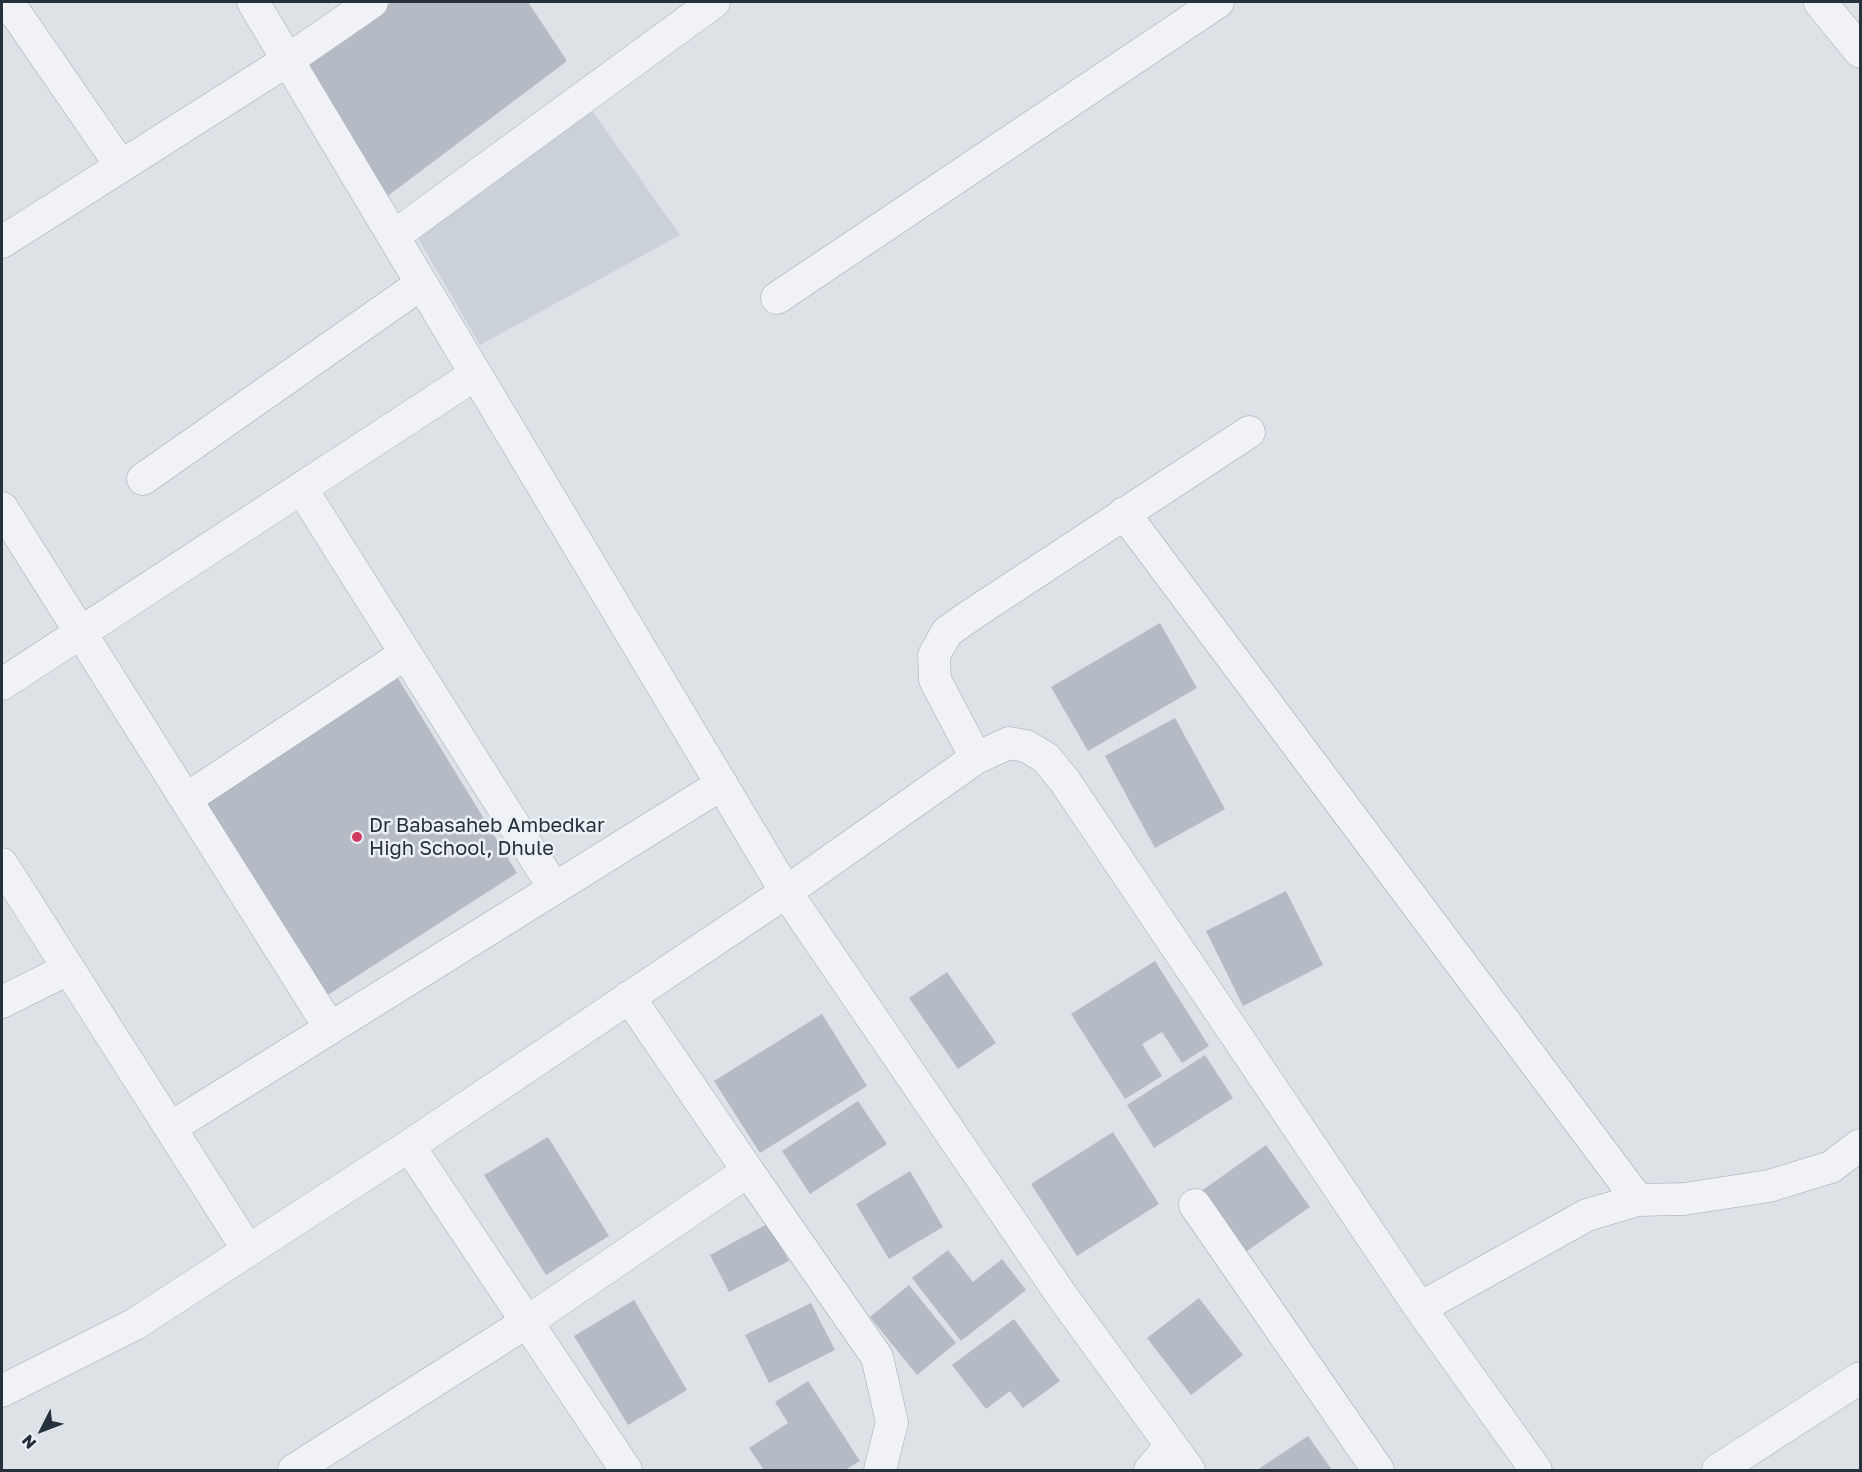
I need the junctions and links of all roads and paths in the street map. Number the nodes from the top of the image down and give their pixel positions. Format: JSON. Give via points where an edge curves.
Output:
{"nodes":[{"id":1,"x":8,"y":2,"type":"edge"},
{"id":2,"x":253,"y":2,"type":"edge"},
{"id":3,"x":372,"y":2,"type":"edge"},
{"id":4,"x":714,"y":2,"type":"edge"},
{"id":5,"x":1218,"y":2,"type":"edge"},
{"id":6,"x":1820,"y":2,"type":"edge"},
{"id":7,"x":1860,"y":51,"type":"edge"},
{"id":8,"x":288,"y":60,"type":"junction"},
{"id":9,"x":121,"y":166,"type":"junction"},
{"id":10,"x":394,"y":236,"type":"junction"},
{"id":11,"x":2,"y":242,"type":"edge"},
{"id":12,"x":421,"y":284,"type":"junction"},
{"id":13,"x":777,"y":298,"type":"dead end"},
{"id":14,"x":476,"y":374,"type":"junction"},
{"id":15,"x":1250,"y":432,"type":"dead end"},
{"id":16,"x":143,"y":479,"type":"dead end"},
{"id":17,"x":301,"y":488,"type":"junction"},
{"id":18,"x":2,"y":508,"type":"edge"},
{"id":19,"x":1124,"y":513,"type":"junction"},
{"id":20,"x":80,"y":632,"type":"junction"},
{"id":21,"x":405,"y":654,"type":"junction"},
{"id":22,"x":2,"y":684,"type":"edge"},
{"id":23,"x":976,"y":758,"type":"junction"},
{"id":24,"x":722,"y":784,"type":"junction"},
{"id":25,"x":186,"y":799,"type":"junction"},
{"id":26,"x":2,"y":864,"type":"edge"},
{"id":27,"x":554,"y":888,"type":"junction"},
{"id":28,"x":786,"y":892,"type":"junction"},
{"id":29,"x":68,"y":969,"type":"junction"},
{"id":30,"x":629,"y":997,"type":"junction"},
{"id":31,"x":2,"y":1002,"type":"edge"},
{"id":32,"x":330,"y":1028,"type":"junction"},
{"id":33,"x":170,"y":1128,"type":"junction"},
{"id":34,"x":1860,"y":1145,"type":"edge"},
{"id":35,"x":408,"y":1146,"type":"junction"},
{"id":36,"x":748,"y":1170,"type":"junction"},
{"id":37,"x":1638,"y":1200,"type":"junction"},
{"id":38,"x":1195,"y":1205,"type":"dead end"},
{"id":39,"x":248,"y":1250,"type":"junction"},
{"id":40,"x":1420,"y":1308,"type":"junction"},
{"id":41,"x":527,"y":1322,"type":"junction"},
{"id":42,"x":1860,"y":1378,"type":"edge"},
{"id":43,"x":2,"y":1390,"type":"edge"},
{"id":44,"x":1180,"y":1458,"type":"edge"},
{"id":45,"x":294,"y":1470,"type":"edge"},
{"id":46,"x":626,"y":1470,"type":"edge"},
{"id":47,"x":880,"y":1470,"type":"edge"},
{"id":48,"x":1150,"y":1470,"type":"edge"},
{"id":49,"x":1378,"y":1470,"type":"edge"},
{"id":50,"x":1536,"y":1470,"type":"edge"},
{"id":51,"x":1718,"y":1470,"type":"edge"}],
"edges":[{"from":1,"to":9,"type":"street"},
{"from":2,"to":8,"type":"street"},
{"from":3,"to":8,"type":"street"},
{"from":4,"to":10,"type":"street"},
{"from":5,"to":13,"type":"street"},
{"from":6,"to":7,"type":"street"},
{"from":8,"to":9,"type":"street"},
{"from":8,"to":10,"type":"street"},
{"from":9,"to":11,"type":"street"},
{"from":10,"to":12,"type":"street"},
{"from":12,"to":14,"type":"street"},
{"from":12,"to":16,"type":"street"},
{"from":14,"to":17,"type":"street"},
{"from":14,"to":24,"type":"street"},
{"from":15,"to":19,"type":"street"},
{"from":17,"to":20,"type":"street"},
{"from":17,"to":21,"type":"street"},
{"from":18,"to":20,"type":"street"},
{"from":19,"to":23,"type":"street","via":[[947,632],[934,655],[935,680]]},
{"from":19,"to":37,"type":"street"},
{"from":20,"to":22,"type":"street"},
{"from":20,"to":25,"type":"street"},
{"from":21,"to":25,"type":"street"},
{"from":21,"to":27,"type":"street"},
{"from":23,"to":28,"type":"street"},
{"from":23,"to":40,"type":"street","via":[[1009,743],[1026,746],[1046,759],[1064,780]]},
{"from":24,"to":27,"type":"street"},
{"from":24,"to":28,"type":"street"},
{"from":25,"to":32,"type":"street"},
{"from":26,"to":29,"type":"street"},
{"from":27,"to":32,"type":"street"},
{"from":28,"to":30,"type":"street"},
{"from":28,"to":44,"type":"street","via":[[1062,1296]]},
{"from":29,"to":31,"type":"street"},
{"from":29,"to":33,"type":"street"},
{"from":30,"to":35,"type":"street"},
{"from":30,"to":36,"type":"street"},
{"from":32,"to":33,"type":"street"},
{"from":33,"to":39,"type":"street"},
{"from":34,"to":37,"type":"street","via":[[1831,1167],[1769,1186],[1684,1199]]},
{"from":35,"to":39,"type":"street"},
{"from":35,"to":41,"type":"street"},
{"from":36,"to":41,"type":"street"},
{"from":36,"to":47,"type":"street","via":[[877,1357],[892,1422]]},
{"from":37,"to":40,"type":"street","via":[[1587,1215]]},
{"from":38,"to":49,"type":"street"},
{"from":39,"to":43,"type":"street","via":[[135,1324]]},
{"from":40,"to":50,"type":"street"},
{"from":41,"to":45,"type":"street"},
{"from":41,"to":46,"type":"street"},
{"from":42,"to":51,"type":"street"},
{"from":44,"to":48,"type":"street"}]}
